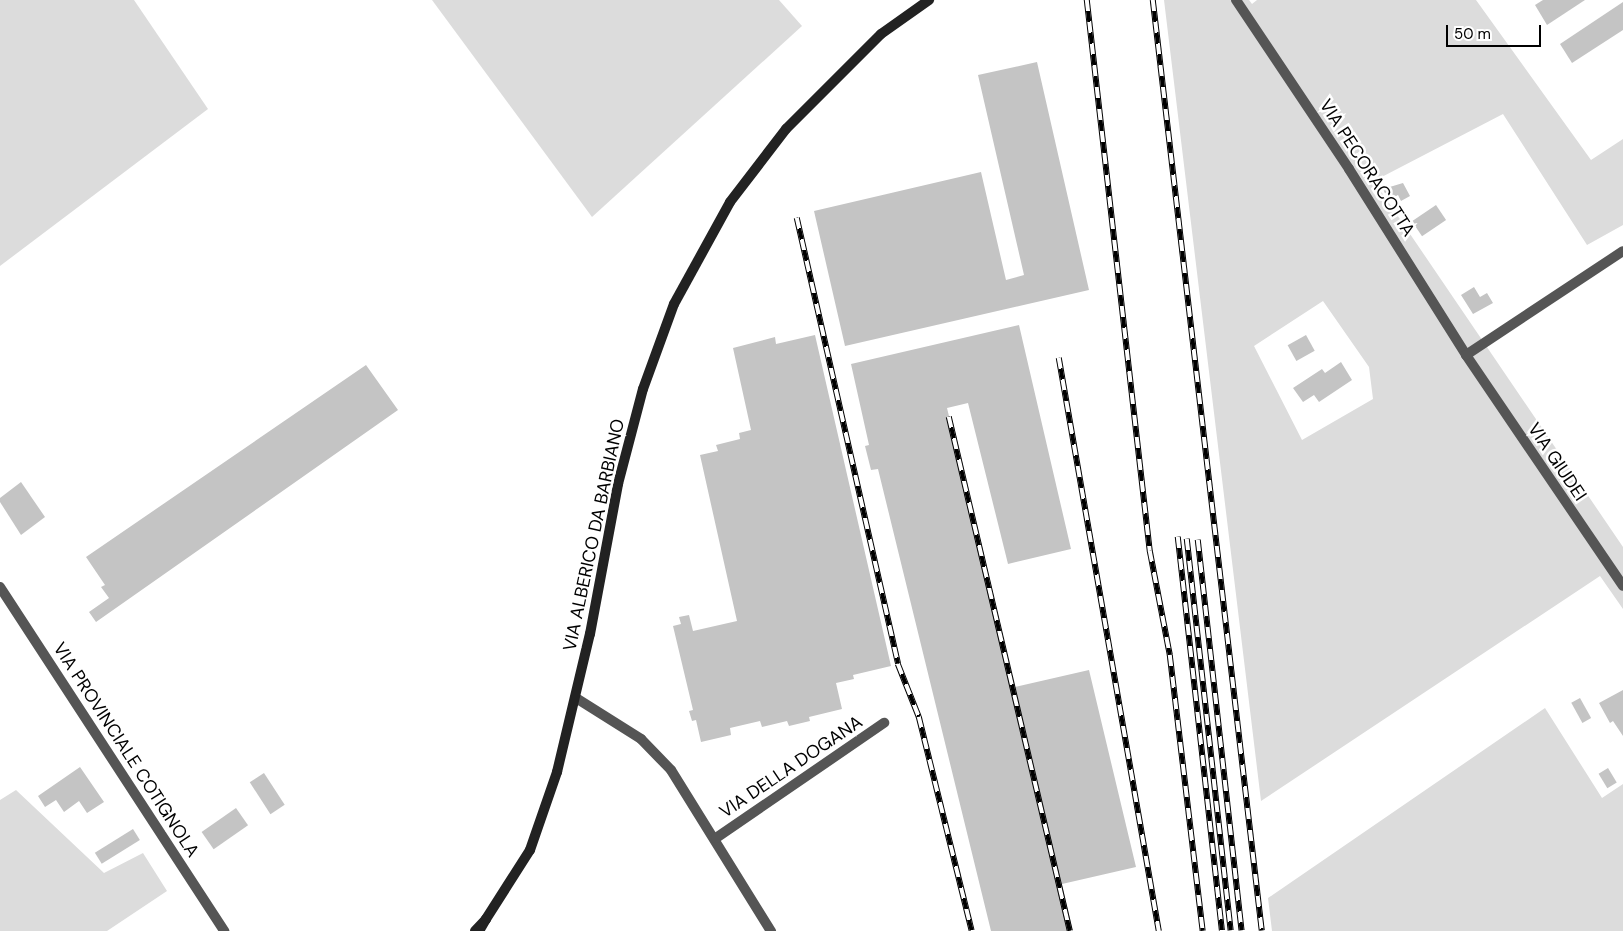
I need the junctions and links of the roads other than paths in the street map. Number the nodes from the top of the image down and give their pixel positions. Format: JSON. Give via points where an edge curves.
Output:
{"nodes":[{"id":1,"x":929,"y":0,"type":"edge"},
{"id":2,"x":1236,"y":0,"type":"edge"},
{"id":3,"x":1623,"y":251,"type":"edge"},
{"id":4,"x":1466,"y":356,"type":"junction"},
{"id":5,"x":1623,"y":586,"type":"edge"},
{"id":6,"x":0,"y":587,"type":"edge"},
{"id":7,"x":576,"y":698,"type":"junction"},
{"id":8,"x":884,"y":723,"type":"dead end"},
{"id":9,"x":716,"y":838,"type":"junction"},
{"id":10,"x":486,"y":919,"type":"junction"},
{"id":11,"x":224,"y":931,"type":"edge"},
{"id":12,"x":475,"y":931,"type":"edge"},
{"id":13,"x":479,"y":931,"type":"edge"},
{"id":14,"x":772,"y":931,"type":"edge"}],
"edges":[{"from":1,"to":7,"type":"main road","name":"VIA ALBERICO DA BARBIANO","via":[[881,34],[786,129],[730,202],[674,304],[644,389],[618,484]]},
{"from":2,"to":4,"type":"street","name":"VIA PECORACOTTA","via":[[1349,169]]},
{"from":3,"to":4,"type":"street"},
{"from":4,"to":5,"type":"street","name":"VIA GIUDEI"},
{"from":6,"to":11,"type":"street","name":"VIA PROVINCIALE COTIGNOLA"},
{"from":7,"to":9,"type":"street","name":"VIA DELLA DOGANA","via":[[641,739],[671,770]]},
{"from":7,"to":10,"type":"main road","name":"VIA ALBERICO DA BARBIANO","via":[[530,850]]},
{"from":8,"to":9,"type":"street","name":"VIA DELLA DOGANA"},
{"from":9,"to":14,"type":"street","name":"VIA DELLA DOGANA"},
{"from":10,"to":12,"type":"main road","name":"VIA ALBERICO DA BARBIANO"},
{"from":10,"to":13,"type":"main road","name":"VIA ALBERICO DA BARBIANO"}]}
